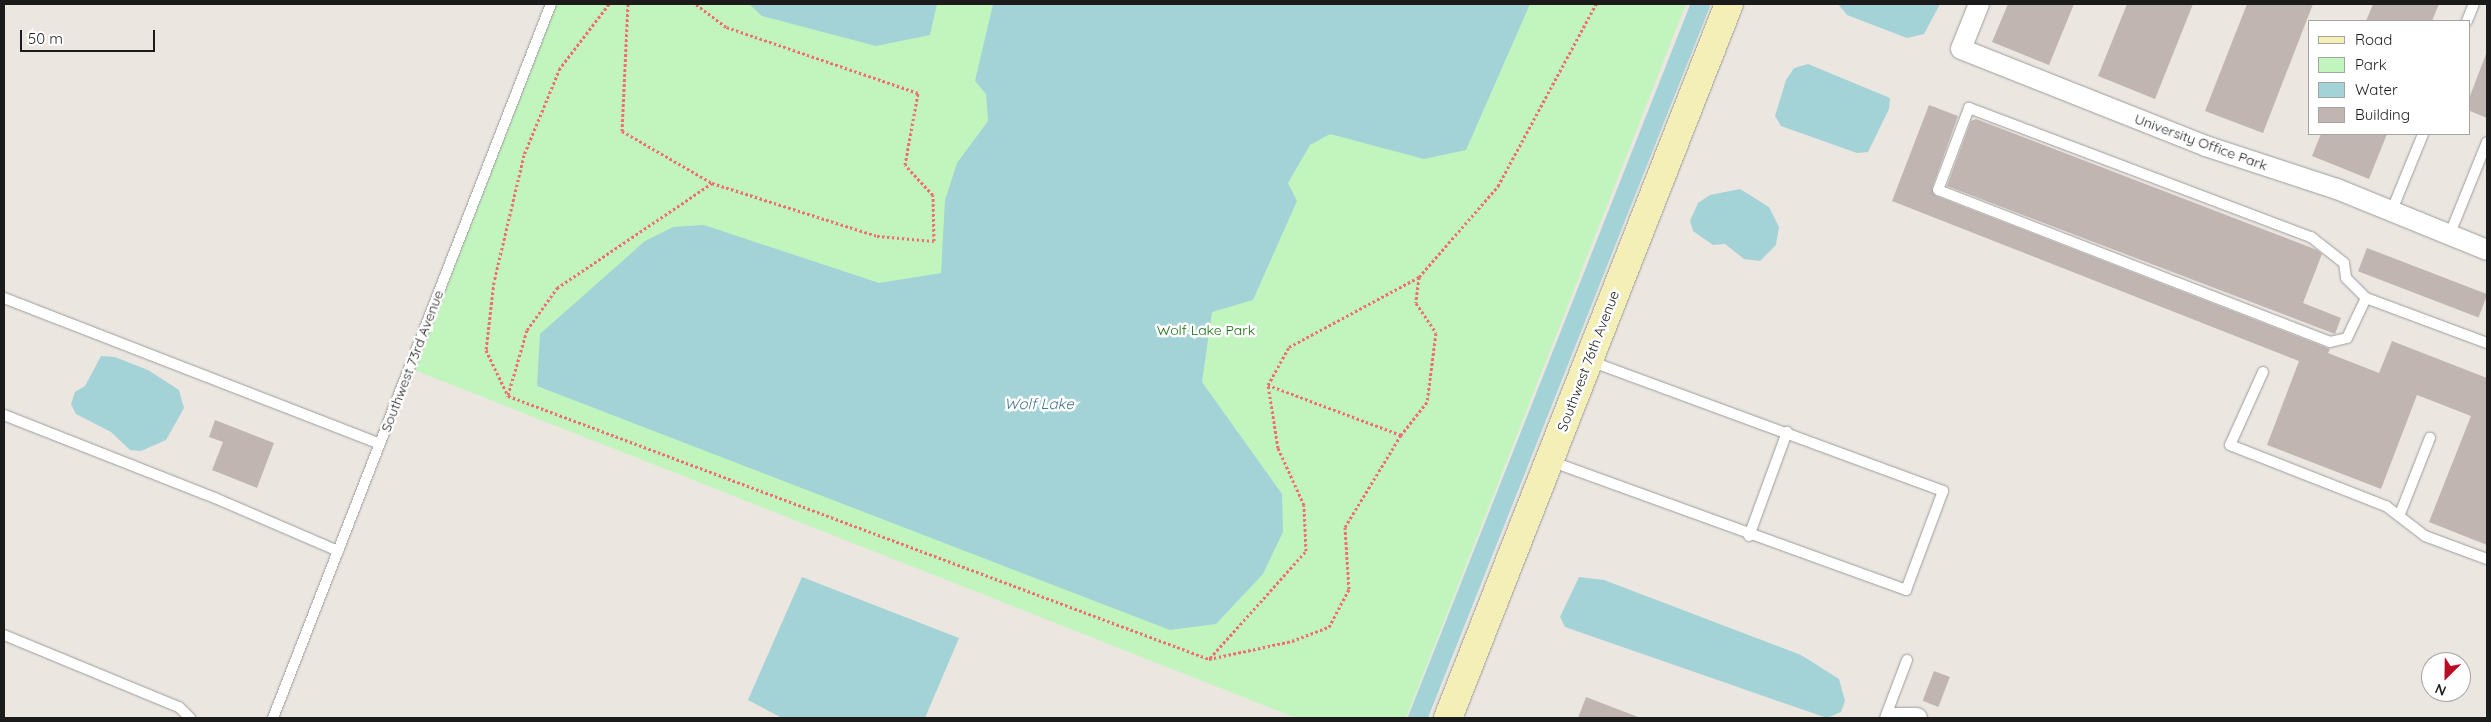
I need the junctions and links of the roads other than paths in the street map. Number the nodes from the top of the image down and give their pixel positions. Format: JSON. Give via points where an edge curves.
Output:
{"nodes":[{"id":1,"x":551,"y":4,"type":"edge"},
{"id":2,"x":1729,"y":4,"type":"edge"},
{"id":3,"x":1979,"y":4,"type":"edge"},
{"id":4,"x":2474,"y":4,"type":"edge"},
{"id":5,"x":2467,"y":20,"type":"edge"},
{"id":6,"x":2423,"y":135,"type":"edge"},
{"id":7,"x":2487,"y":142,"type":"edge"},
{"id":8,"x":2392,"y":210,"type":"junction"},
{"id":9,"x":2449,"y":236,"type":"junction"},
{"id":10,"x":2487,"y":250,"type":"edge"},
{"id":11,"x":4,"y":298,"type":"edge"},
{"id":12,"x":2366,"y":298,"type":"junction"},
{"id":13,"x":2487,"y":343,"type":"edge"},
{"id":14,"x":1588,"y":360,"type":"junction"},
{"id":15,"x":2263,"y":372,"type":"dead end"},
{"id":16,"x":4,"y":415,"type":"edge"},
{"id":17,"x":1787,"y":432,"type":"junction"},
{"id":18,"x":2430,"y":438,"type":"dead end"},
{"id":19,"x":380,"y":444,"type":"junction"},
{"id":20,"x":1549,"y":461,"type":"junction"},
{"id":21,"x":2400,"y":514,"type":"junction"},
{"id":22,"x":1749,"y":536,"type":"junction"},
{"id":23,"x":338,"y":551,"type":"junction"},
{"id":24,"x":2487,"y":559,"type":"edge"},
{"id":25,"x":4,"y":636,"type":"edge"},
{"id":26,"x":1907,"y":660,"type":"dead end"},
{"id":27,"x":190,"y":718,"type":"edge"},
{"id":28,"x":273,"y":718,"type":"edge"},
{"id":29,"x":1448,"y":718,"type":"edge"},
{"id":30,"x":1885,"y":718,"type":"edge"},
{"id":31,"x":1891,"y":718,"type":"edge"},
{"id":32,"x":1917,"y":718,"type":"edge"}],
"edges":[{"from":1,"to":19,"type":"lane","name":"Southwest 73rd Avenue"},
{"from":2,"to":14,"type":"street","name":"Southwest 76th Avenue"},
{"from":3,"to":8,"type":"street","name":"University Office Park","via":[[1961,49],[2206,146]]},
{"from":4,"to":5,"type":"lane"},
{"from":6,"to":8,"type":"lane"},
{"from":7,"to":9,"type":"lane"},
{"from":8,"to":9,"type":"street","name":"University Office Park"},
{"from":9,"to":10,"type":"street","name":"University Office Park"},
{"from":11,"to":19,"type":"lane"},
{"from":12,"to":12,"type":"lane","via":[[2346,278],[2344,263],[2311,237],[1969,108],[1938,190],[2330,342],[2347,338]]},
{"from":12,"to":13,"type":"lane"},
{"from":14,"to":17,"type":"lane"},
{"from":14,"to":20,"type":"street","name":"Southwest 76th Avenue"},
{"from":15,"to":21,"type":"lane","via":[[2230,445]]},
{"from":16,"to":23,"type":"lane","via":[[215,498]]},
{"from":17,"to":22,"type":"lane"},
{"from":17,"to":22,"type":"lane","via":[[1943,491],[1906,590]]},
{"from":18,"to":21,"type":"lane"},
{"from":19,"to":23,"type":"lane","name":"Southwest 73rd Avenue"},
{"from":20,"to":22,"type":"lane"},
{"from":20,"to":29,"type":"street","name":"Southwest 76th Avenue"},
{"from":21,"to":24,"type":"lane","via":[[2425,536]]},
{"from":23,"to":28,"type":"lane","name":"Southwest 73rd Avenue"},
{"from":25,"to":27,"type":"lane","via":[[179,707]]},
{"from":26,"to":30,"type":"lane"},
{"from":31,"to":32,"type":"street"}]}
